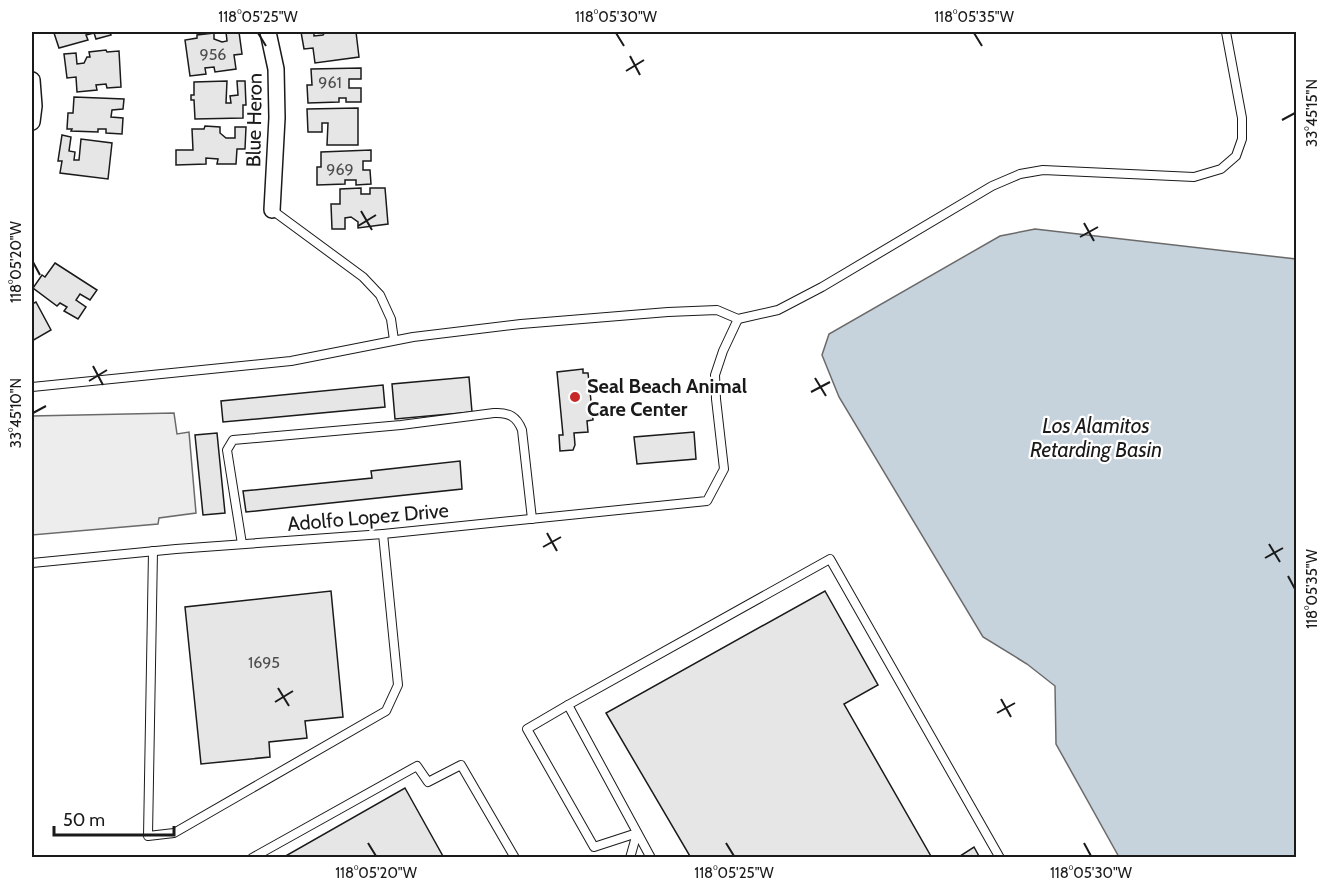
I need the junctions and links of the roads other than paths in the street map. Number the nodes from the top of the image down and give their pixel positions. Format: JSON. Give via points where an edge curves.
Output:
{"nodes":[{"id":1,"x":268,"y":32,"type":"edge"},
{"id":2,"x":1226,"y":32,"type":"edge"},
{"id":3,"x":32,"y":80,"type":"edge"},
{"id":4,"x":32,"y":122,"type":"edge"},
{"id":5,"x":272,"y":210,"type":"joint"},
{"id":6,"x":738,"y":319,"type":"junction"},
{"id":7,"x":394,"y":340,"type":"junction"},
{"id":8,"x":32,"y":387,"type":"edge"},
{"id":9,"x":532,"y":519,"type":"junction"},
{"id":10,"x":383,"y":534,"type":"junction"},
{"id":11,"x":242,"y":544,"type":"junction"},
{"id":12,"x":153,"y":551,"type":"junction"},
{"id":13,"x":32,"y":563,"type":"edge"},
{"id":14,"x":568,"y":705,"type":"junction"},
{"id":15,"x":637,"y":833,"type":"junction"},
{"id":16,"x":252,"y":858,"type":"edge"},
{"id":17,"x":515,"y":858,"type":"edge"},
{"id":18,"x":630,"y":858,"type":"edge"},
{"id":19,"x":651,"y":858,"type":"edge"},
{"id":20,"x":1000,"y":858,"type":"edge"}],
"edges":[{"from":1,"to":5,"type":"street","name":"Blue Heron","via":[[277,79]]},
{"from":2,"to":6,"type":"lane","via":[[1242,118],[1242,139],[1236,156],[1221,169],[1194,177],[1043,170],[1020,174],[992,186],[787,306]]},
{"from":3,"to":4,"type":"street"},
{"from":5,"to":7,"type":"lane","via":[[363,277],[380,295],[391,320]]},
{"from":6,"to":7,"type":"lane","via":[[717,310],[668,312],[521,324]]},
{"from":6,"to":9,"type":"lane","name":"Adolfo Lopez Drive","via":[[715,375],[724,469],[707,501]]},
{"from":7,"to":8,"type":"lane","via":[[291,361]]},
{"from":9,"to":10,"type":"lane","name":"Adolfo Lopez Drive"},
{"from":9,"to":11,"type":"lane","via":[[524,436],[518,420],[506,412],[233,440],[227,450]]},
{"from":10,"to":11,"type":"lane","name":"Adolfo Lopez Drive"},
{"from":10,"to":12,"type":"lane","via":[[398,685],[386,711],[174,833],[148,836]]},
{"from":11,"to":12,"type":"lane","name":"Adolfo Lopez Drive"},
{"from":12,"to":13,"type":"lane","name":"Adolfo Lopez Drive"},
{"from":14,"to":15,"type":"lane"},
{"from":14,"to":15,"type":"lane","via":[[527,729],[594,847]]},
{"from":14,"to":20,"type":"lane","via":[[830,559]]},
{"from":15,"to":18,"type":"lane"},
{"from":15,"to":19,"type":"lane"},
{"from":16,"to":17,"type":"lane","via":[[417,766],[428,783],[461,765]]}]}
